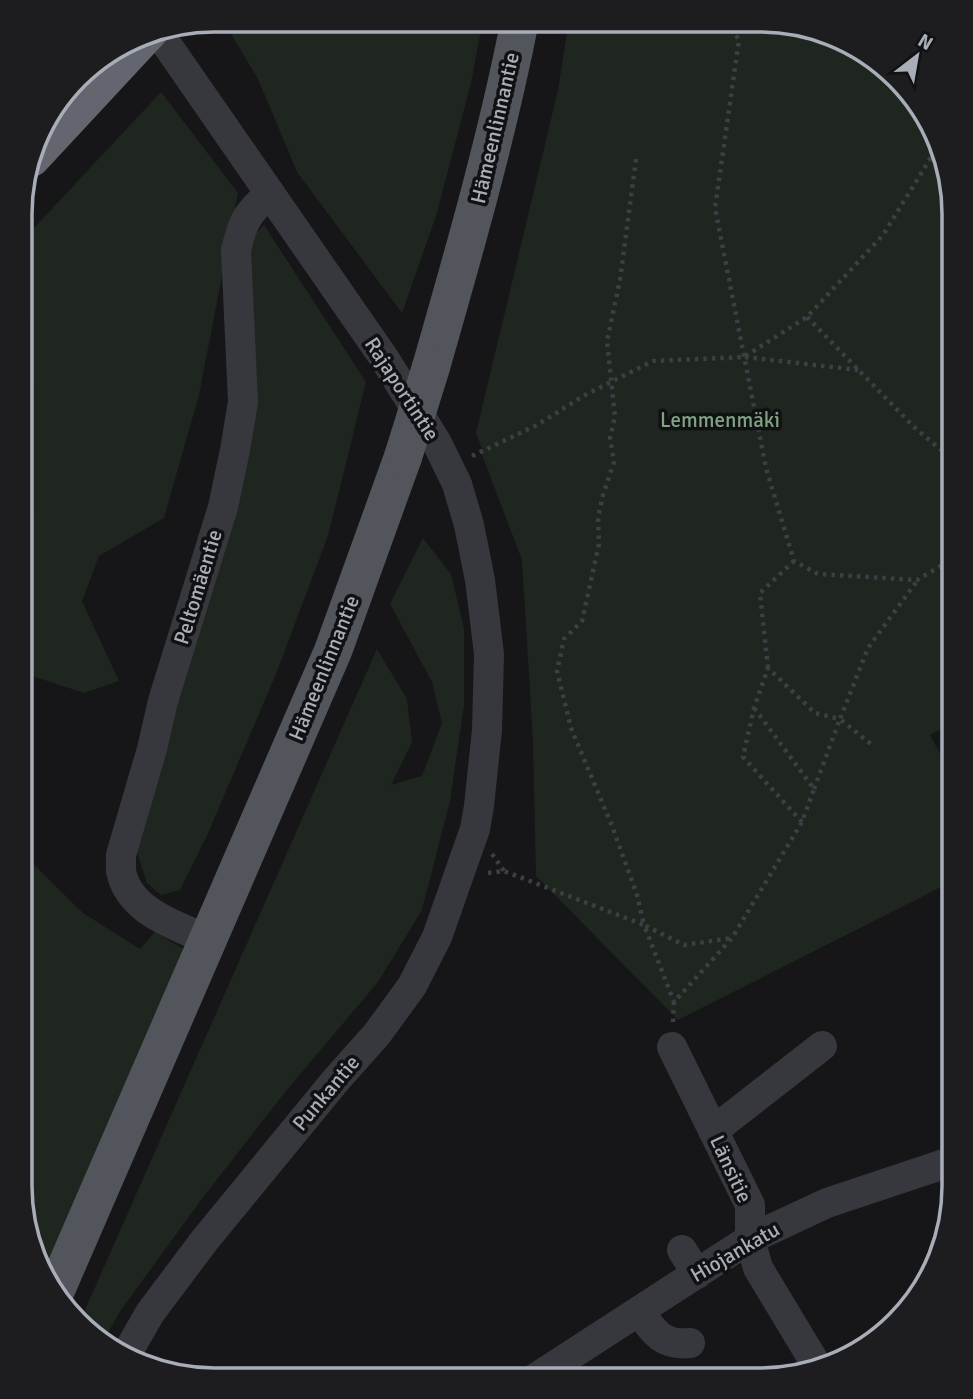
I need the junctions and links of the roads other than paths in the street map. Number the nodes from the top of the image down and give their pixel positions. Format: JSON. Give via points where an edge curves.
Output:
{"nodes":[{"id":1,"x":518,"y":32,"type":"edge"},
{"id":2,"x":163,"y":39,"type":"edge"},
{"id":3,"x":128,"y":53,"type":"edge"},
{"id":4,"x":46,"y":141,"type":"edge"},
{"id":5,"x":270,"y":193,"type":"junction"},
{"id":6,"x":479,"y":806,"type":"joint"},
{"id":7,"x":208,"y":940,"type":"junction"},
{"id":8,"x":822,"y":1046,"type":"dead end"},
{"id":9,"x":672,"y":1047,"type":"road end"},
{"id":10,"x":713,"y":1131,"type":"junction"},
{"id":11,"x":941,"y":1165,"type":"edge"},
{"id":12,"x":750,"y":1240,"type":"junction"},
{"id":13,"x":59,"y":1282,"type":"edge"},
{"id":14,"x":639,"y":1311,"type":"junction"},
{"id":15,"x":690,"y":1343,"type":"dead end"},
{"id":16,"x":130,"y":1347,"type":"edge"},
{"id":17,"x":812,"y":1359,"type":"edge"},
{"id":18,"x":551,"y":1368,"type":"edge"}],
"edges":[{"from":1,"to":7,"type":"main road","name":"Hämeenlinnantie","bridge":true,"via":[[477,205],[403,457],[333,651]]},
{"from":2,"to":5,"type":"street","name":"Rajaportintie"},
{"from":3,"to":4,"type":"highway"},
{"from":5,"to":6,"type":"street","name":"Rajaportintie","via":[[383,358],[437,443],[457,484],[480,580],[489,654]]},
{"from":5,"to":7,"type":"street","name":"Peltomäentie","via":[[250,211],[236,250],[243,402],[225,496],[121,855],[121,872],[137,901],[152,914]]},
{"from":6,"to":16,"type":"street","name":"Punkantie","via":[[437,937],[412,986],[204,1241]]},
{"from":7,"to":13,"type":"main road","name":"Hämeenlinnantie"},
{"from":8,"to":10,"type":"street"},
{"from":9,"to":10,"type":"street","name":"Länsitie"},
{"from":10,"to":12,"type":"street","name":"Länsitie","via":[[750,1205]]},
{"from":11,"to":12,"type":"street","name":"Hiojankatu","via":[[827,1203]]},
{"from":12,"to":14,"type":"street","name":"Hiojankatu","via":[[690,1262]]},
{"from":12,"to":17,"type":"street","name":"Länsitie","via":[[758,1268]]},
{"from":14,"to":15,"type":"street","via":[[660,1337]]},
{"from":14,"to":18,"type":"street","name":"Hiojankatu"}]}
